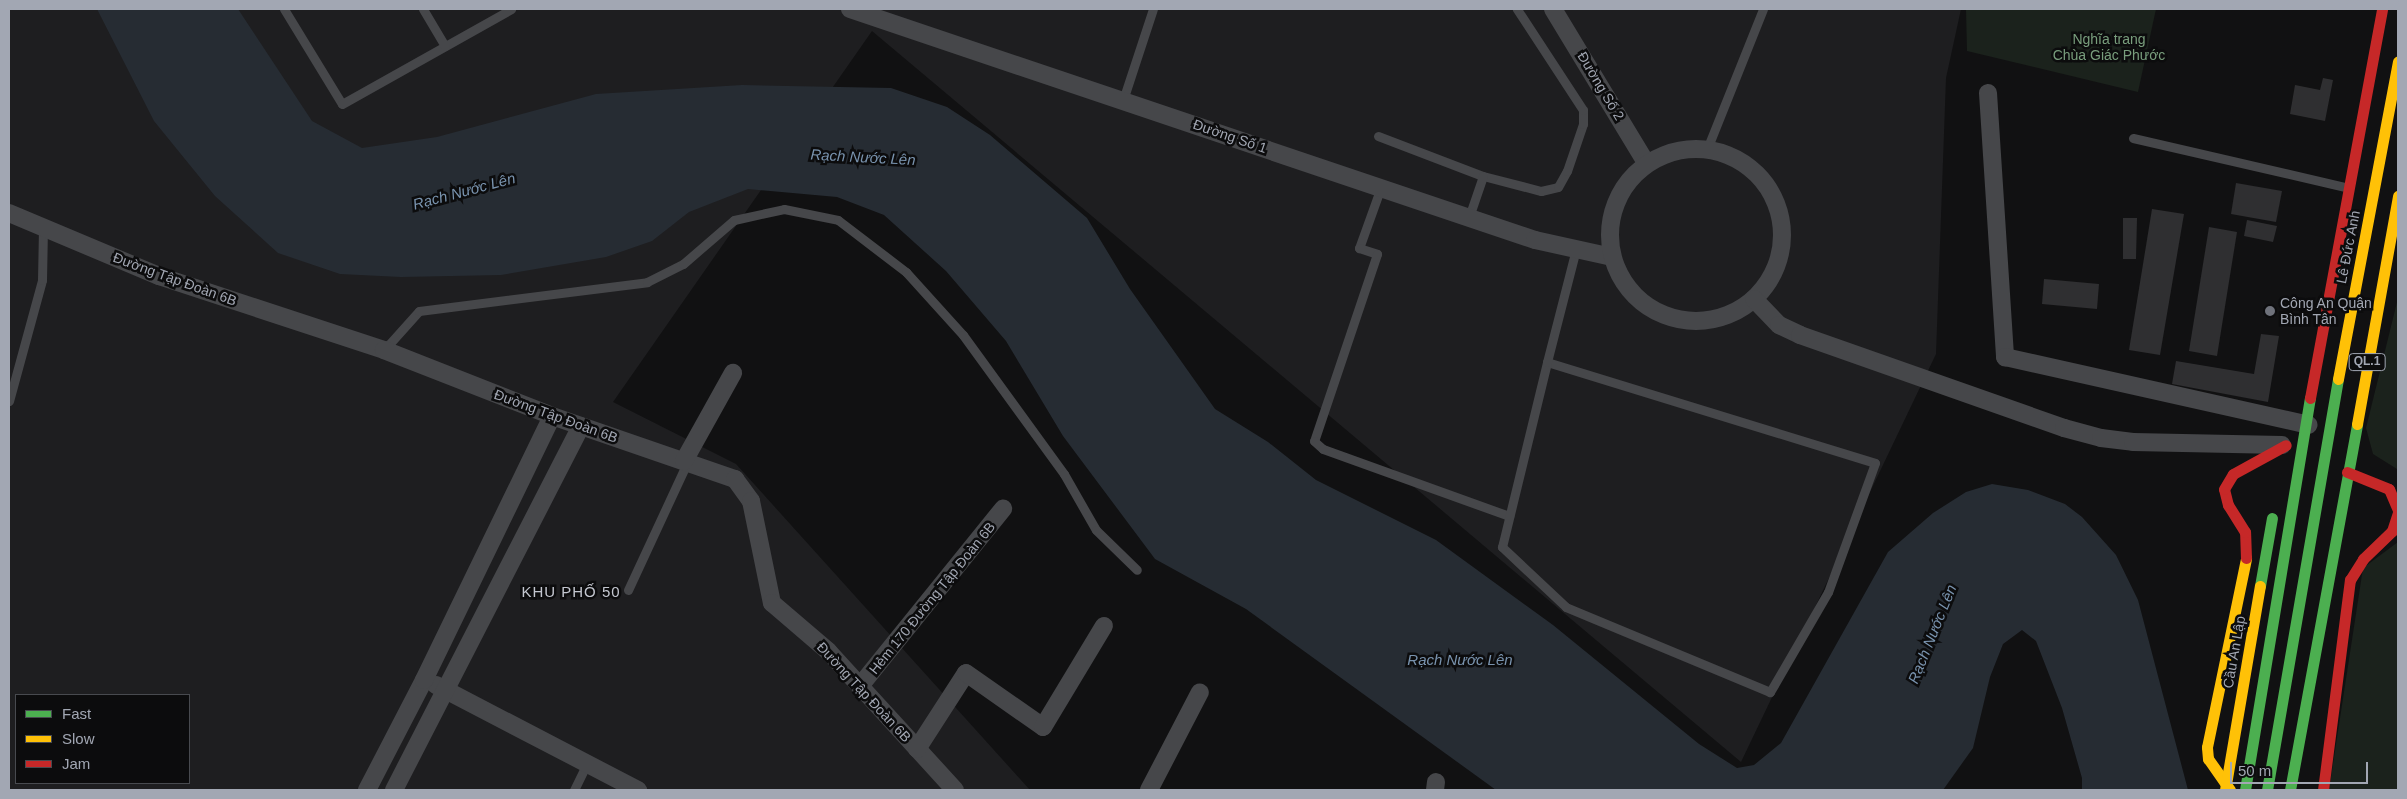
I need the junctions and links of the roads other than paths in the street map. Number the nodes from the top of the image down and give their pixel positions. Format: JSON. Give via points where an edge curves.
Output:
{"nodes":[{"id":1,"x":284,"y":9,"type":"edge"},
{"id":2,"x":423,"y":9,"type":"edge"},
{"id":3,"x":511,"y":9,"type":"edge"},
{"id":4,"x":850,"y":9,"type":"edge"},
{"id":5,"x":1153,"y":9,"type":"edge"},
{"id":6,"x":1517,"y":9,"type":"edge"},
{"id":7,"x":1553,"y":9,"type":"edge"},
{"id":8,"x":1763,"y":9,"type":"edge"},
{"id":9,"x":2382,"y":9,"type":"edge"},
{"id":10,"x":445,"y":46,"type":"junction"},
{"id":11,"x":2398,"y":62,"type":"edge"},
{"id":12,"x":2356,"y":79,"type":"dead end"},
{"id":13,"x":1988,"y":93,"type":"dead end"},
{"id":14,"x":1123,"y":100,"type":"junction"},
{"id":15,"x":2359,"y":126,"type":"junction"},
{"id":16,"x":1378,"y":136,"type":"dead end"},
{"id":17,"x":2133,"y":138,"type":"dead end"},
{"id":18,"x":1707,"y":149,"type":"junction"},
{"id":19,"x":1647,"y":164,"type":"junction"},
{"id":20,"x":1483,"y":176,"type":"junction"},
{"id":21,"x":1381,"y":187,"type":"junction"},
{"id":22,"x":2348,"y":188,"type":"junction"},
{"id":23,"x":2398,"y":196,"type":"edge"},
{"id":24,"x":9,"y":213,"type":"edge"},
{"id":25,"x":1469,"y":217,"type":"junction"},
{"id":26,"x":43,"y":228,"type":"junction"},
{"id":27,"x":1576,"y":249,"type":"junction"},
{"id":28,"x":1612,"y":257,"type":"junction"},
{"id":29,"x":1754,"y":299,"type":"junction"},
{"id":30,"x":384,"y":350,"type":"junction"},
{"id":31,"x":1547,"y":362,"type":"junction"},
{"id":32,"x":733,"y":373,"type":"dead end"},
{"id":33,"x":2312,"y":377,"type":"junction"},
{"id":34,"x":9,"y":400,"type":"edge"},
{"id":35,"x":552,"y":416,"type":"junction"},
{"id":36,"x":2291,"y":423,"type":"junction"},
{"id":37,"x":2308,"y":425,"type":"junction"},
{"id":38,"x":581,"y":426,"type":"junction"},
{"id":39,"x":2286,"y":445,"type":"junction"},
{"id":40,"x":2304,"y":446,"type":"junction"},
{"id":41,"x":686,"y":462,"type":"junction"},
{"id":42,"x":2283,"y":463,"type":"dead end"},
{"id":43,"x":2347,"y":472,"type":"junction"},
{"id":44,"x":1003,"y":509,"type":"dead end"},
{"id":45,"x":2398,"y":511,"type":"edge"},
{"id":46,"x":2273,"y":514,"type":"dead end"},
{"id":47,"x":1509,"y":516,"type":"junction"},
{"id":48,"x":1136,"y":570,"type":"dead end"},
{"id":49,"x":628,"y":590,"type":"dead end"},
{"id":50,"x":1104,"y":626,"type":"dead end"},
{"id":51,"x":424,"y":680,"type":"junction"},
{"id":52,"x":860,"y":686,"type":"junction"},
{"id":53,"x":446,"y":688,"type":"junction"},
{"id":54,"x":1200,"y":692,"type":"dead end"},
{"id":55,"x":917,"y":749,"type":"junction"},
{"id":56,"x":586,"y":763,"type":"junction"},
{"id":57,"x":367,"y":790,"type":"edge"},
{"id":58,"x":394,"y":790,"type":"edge"},
{"id":59,"x":574,"y":790,"type":"edge"},
{"id":60,"x":638,"y":790,"type":"edge"},
{"id":61,"x":955,"y":790,"type":"edge"},
{"id":62,"x":1149,"y":790,"type":"edge"},
{"id":63,"x":2225,"y":790,"type":"edge"},
{"id":64,"x":2230,"y":790,"type":"edge"},
{"id":65,"x":2245,"y":790,"type":"edge"},
{"id":66,"x":2266,"y":790,"type":"edge"},
{"id":67,"x":2290,"y":790,"type":"edge"},
{"id":68,"x":2322,"y":790,"type":"edge"}],
"edges":[{"from":1,"to":10,"type":"lane","via":[[342,104]]},
{"from":2,"to":10,"type":"lane"},
{"from":3,"to":10,"type":"lane"},
{"from":4,"to":14,"type":"street","name":"Đường Số 1"},
{"from":5,"to":14,"type":"lane"},
{"from":6,"to":20,"type":"lane","via":[[1582,110],[1582,124],[1567,171],[1558,187],[1541,192]]},
{"from":7,"to":19,"type":"street","name":"Đường Số 2"},
{"from":8,"to":18,"type":"lane"},
{"from":9,"to":15,"type":"highway","name":"Lê Đức Anh"},
{"from":11,"to":66,"type":"highway","name":"Lê Đức Anh","number":"QL.1"},
{"from":12,"to":15,"type":"highway","name":"Lê Đức Anh"},
{"from":13,"to":36,"type":"street","via":[[2005,357]]},
{"from":14,"to":21,"type":"street","name":"Đường Số 1"},
{"from":15,"to":22,"type":"highway","name":"Lê Đức Anh"},
{"from":16,"to":20,"type":"lane"},
{"from":17,"to":22,"type":"lane"},
{"from":18,"to":19,"type":"street","via":[[1670,152]]},
{"from":18,"to":29,"type":"street","via":[[1725,153],[1757,173],[1777,204],[1782,222],[1780,259],[1772,277]]},
{"from":19,"to":28,"type":"street","via":[[1625,185],[1616,202],[1610,220]]},
{"from":20,"to":25,"type":"lane"},
{"from":21,"to":25,"type":"street","name":"Đường Số 1"},
{"from":21,"to":47,"type":"lane","via":[[1359,248],[1376,254],[1314,441],[1323,449]]},
{"from":22,"to":33,"type":"highway","name":"Lê Đức Anh"},
{"from":23,"to":43,"type":"highway","number":"QL.1"},
{"from":24,"to":26,"type":"street","name":"Đường Tập Đoàn 6B"},
{"from":25,"to":27,"type":"street","name":"Đường Số 1","via":[[1535,240]]},
{"from":26,"to":30,"type":"street","name":"Đường Tập Đoàn 6B","via":[[159,276]]},
{"from":26,"to":34,"type":"lane","via":[[42,280]]},
{"from":27,"to":28,"type":"street","name":"Đường Số 1"},
{"from":27,"to":31,"type":"lane"},
{"from":28,"to":29,"type":"street","via":[[1629,290],[1658,313],[1676,319],[1713,320],[1731,314]]},
{"from":29,"to":39,"type":"street","via":[[1779,326],[1800,335],[2064,428],[2133,442]]},
{"from":30,"to":35,"type":"street","name":"Đường Tập Đoàn 6B"},
{"from":30,"to":48,"type":"lane","via":[[419,312],[647,282],[683,264],[734,220],[784,209],[838,220],[906,272],[963,335],[1064,474],[1096,530]]},
{"from":31,"to":47,"type":"lane"},
{"from":31,"to":47,"type":"lane","via":[[1875,463],[1828,592],[1770,692],[1566,607],[1502,547]]},
{"from":32,"to":41,"type":"street"},
{"from":33,"to":36,"type":"highway","name":"Lê Đức Anh"},
{"from":33,"to":37,"type":"highway","name":"Lê Đức Anh"},
{"from":35,"to":38,"type":"street","name":"Đường Tập Đoàn 6B"},
{"from":35,"to":51,"type":"street"},
{"from":36,"to":37,"type":"street"},
{"from":36,"to":39,"type":"highway","name":"Lê Đức Anh"},
{"from":37,"to":40,"type":"highway","name":"Lê Đức Anh"},
{"from":38,"to":41,"type":"street","name":"Đường Tập Đoàn 6B"},
{"from":38,"to":53,"type":"street"},
{"from":39,"to":40,"type":"street"},
{"from":39,"to":42,"type":"highway","name":"Lê Đức Anh"},
{"from":39,"to":64,"type":"highway","via":[[2233,474],[2224,489],[2228,504],[2245,532],[2247,554],[2207,747],[2208,758]]},
{"from":40,"to":65,"type":"highway","name":"Lê Đức Anh"},
{"from":41,"to":49,"type":"lane"},
{"from":41,"to":52,"type":"street","name":"Đường Tập Đoàn 6B","via":[[735,479],[751,501],[772,603],[828,651]]},
{"from":43,"to":45,"type":"highway","via":[[2388,489],[2396,499]]},
{"from":43,"to":67,"type":"highway","number":"QL.1"},
{"from":44,"to":52,"type":"street","name":"Hẻm 170 Đường Tập Đoàn 6B"},
{"from":45,"to":68,"type":"highway","via":[[2392,531],[2363,559],[2350,580]]},
{"from":46,"to":63,"type":"highway","name":"Cầu An Lập","bridge":true},
{"from":50,"to":55,"type":"street","via":[[1043,728],[966,673]]},
{"from":51,"to":53,"type":"street"},
{"from":51,"to":57,"type":"street"},
{"from":52,"to":55,"type":"street","name":"Đường Tập Đoàn 6B"},
{"from":53,"to":56,"type":"street"},
{"from":53,"to":58,"type":"street"},
{"from":54,"to":62,"type":"street"},
{"from":55,"to":61,"type":"street","name":"Đường Tập Đoàn 6B"},
{"from":56,"to":59,"type":"lane"},
{"from":56,"to":60,"type":"street"}]}
